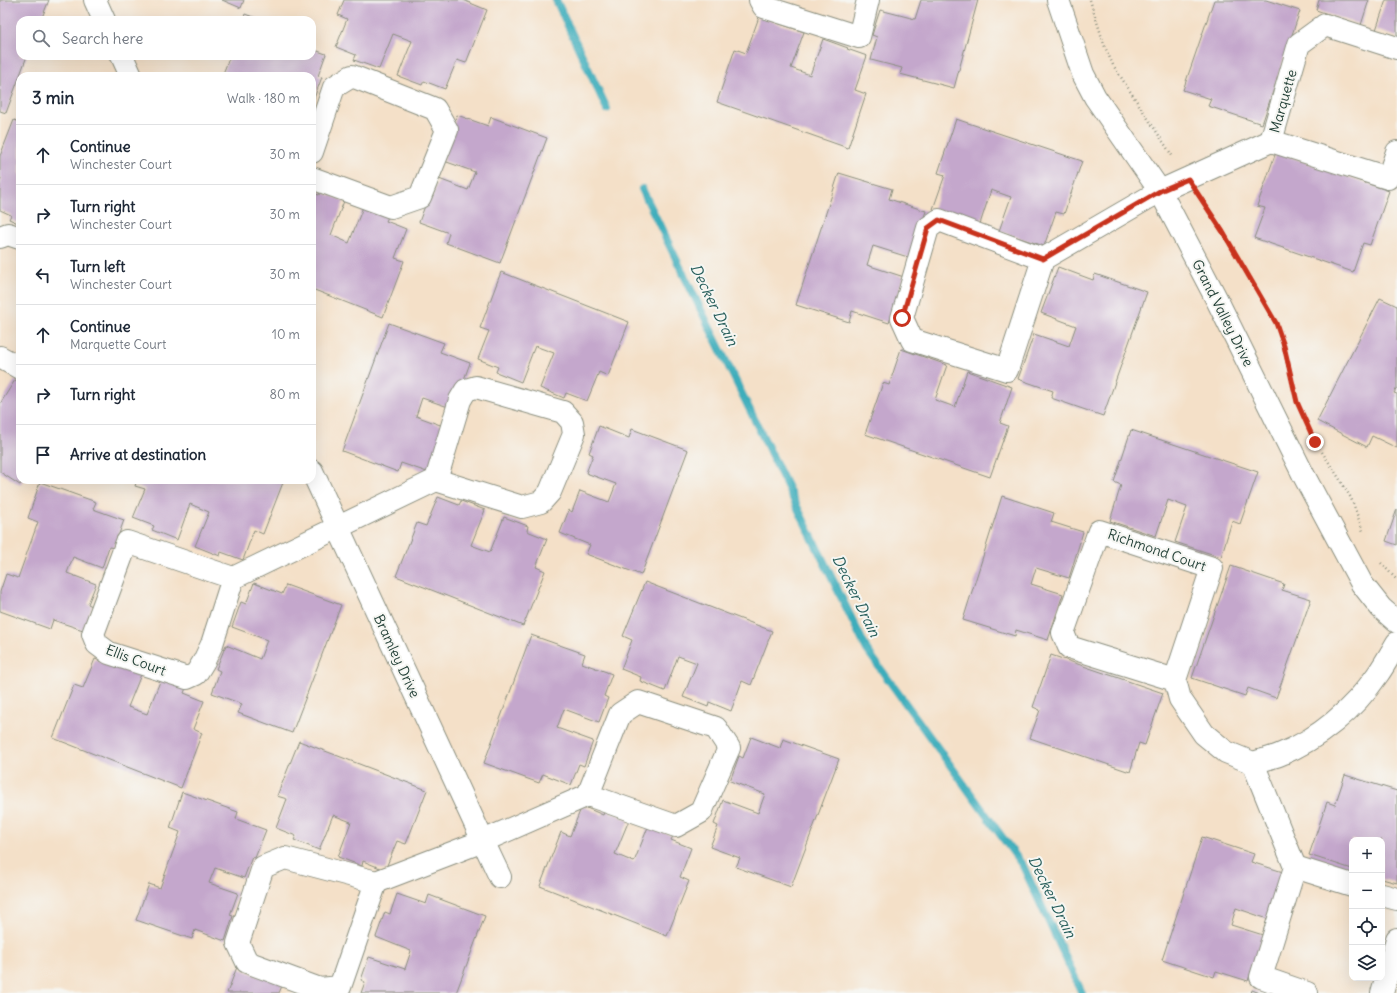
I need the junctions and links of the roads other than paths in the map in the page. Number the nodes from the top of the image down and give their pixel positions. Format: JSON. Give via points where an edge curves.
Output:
{"nodes":[{"id":1,"x":95,"y":0,"type":"edge"},
{"id":2,"x":760,"y":0,"type":"edge"},
{"id":3,"x":868,"y":0,"type":"edge"},
{"id":4,"x":1058,"y":0,"type":"edge"},
{"id":5,"x":102,"y":16,"type":"edge"},
{"id":6,"x":1397,"y":48,"type":"edge"},
{"id":7,"x":124,"y":60,"type":"edge"},
{"id":8,"x":129,"y":72,"type":"edge"},
{"id":9,"x":316,"y":140,"type":"edge"},
{"id":10,"x":1271,"y":141,"type":"junction"},
{"id":11,"x":1397,"y":152,"type":"edge"},
{"id":12,"x":316,"y":179,"type":"edge"},
{"id":13,"x":1160,"y":191,"type":"junction"},
{"id":14,"x":0,"y":237,"type":"edge"},
{"id":15,"x":16,"y":237,"type":"edge"},
{"id":16,"x":1043,"y":259,"type":"junction"},
{"id":17,"x":0,"y":357,"type":"edge"},
{"id":18,"x":16,"y":366,"type":"edge"},
{"id":19,"x":316,"y":480,"type":"edge"},
{"id":20,"x":436,"y":480,"type":"junction"},
{"id":21,"x":338,"y":527,"type":"junction"},
{"id":22,"x":233,"y":578,"type":"junction"},
{"id":23,"x":1397,"y":622,"type":"edge"},
{"id":24,"x":1397,"y":643,"type":"edge"},
{"id":25,"x":1175,"y":680,"type":"junction"},
{"id":26,"x":1253,"y":763,"type":"junction"},
{"id":27,"x":588,"y":796,"type":"junction"},
{"id":28,"x":482,"y":841,"type":"junction"},
{"id":29,"x":1295,"y":867,"type":"junction"},
{"id":30,"x":500,"y":877,"type":"dead end"},
{"id":31,"x":376,"y":882,"type":"junction"},
{"id":32,"x":1349,"y":884,"type":"edge"},
{"id":33,"x":1385,"y":896,"type":"edge"},
{"id":34,"x":1397,"y":899,"type":"edge"},
{"id":35,"x":1397,"y":939,"type":"edge"},
{"id":36,"x":1307,"y":993,"type":"edge"},
{"id":37,"x":1382,"y":993,"type":"edge"}],
"edges":[{"from":1,"to":5,"type":"street"},
{"from":2,"to":3,"type":"street","via":[[764,7],[859,37]]},
{"from":4,"to":13,"type":"street","name":"Grand Valley Drive","via":[[1083,74],[1095,97]]},
{"from":6,"to":10,"type":"street","name":"Marquette","via":[[1325,25],[1299,44]]},
{"from":7,"to":8,"type":"street"},
{"from":9,"to":12,"type":"street","via":[[334,87],[352,76],[435,109],[447,130],[420,197],[391,207]]},
{"from":10,"to":11,"type":"street","name":"Marquette","via":[[1388,178]]},
{"from":10,"to":13,"type":"street"},
{"from":13,"to":16,"type":"street"},
{"from":13,"to":23,"type":"street","name":"Grand Valley Drive","via":[[1303,474],[1362,584],[1381,608]]},
{"from":14,"to":15,"type":"street","via":[[8,234]]},
{"from":16,"to":16,"type":"street","via":[[1007,370],[912,340],[902,318],[928,228],[939,220]]},
{"from":17,"to":18,"type":"street"},
{"from":19,"to":21,"type":"street","name":"Bramley Drive"},
{"from":20,"to":20,"type":"street","via":[[460,400],[466,390],[476,387],[563,412],[572,422],[574,434],[550,492],[541,502],[522,507]]},
{"from":20,"to":21,"type":"street"},
{"from":21,"to":22,"type":"street"},
{"from":21,"to":28,"type":"street","name":"Bramley Drive"},
{"from":22,"to":22,"type":"street","name":"Ellis Court","via":[[127,542],[93,634],[97,644],[109,653],[187,678],[196,674],[212,644]]},
{"from":24,"to":26,"type":"street","via":[[1378,675],[1338,719],[1322,731],[1280,754]]},
{"from":25,"to":25,"type":"street","name":"Richmond Court","via":[[1212,568],[1099,531],[1063,633],[1069,647]]},
{"from":25,"to":26,"type":"street","via":[[1180,699],[1204,734],[1226,752]]},
{"from":26,"to":29,"type":"street"},
{"from":27,"to":27,"type":"street","via":[[620,714],[638,702],[716,728],[728,748],[701,812],[676,826]]},
{"from":27,"to":28,"type":"street"},
{"from":28,"to":30,"type":"street","name":"Bramley Drive"},
{"from":28,"to":31,"type":"street"},
{"from":29,"to":32,"type":"street"},
{"from":29,"to":36,"type":"street","via":[[1261,977]]},
{"from":31,"to":31,"type":"street","via":[[285,858],[263,867],[238,943],[247,962],[320,989],[340,986]]},
{"from":33,"to":34,"type":"street"},
{"from":35,"to":37,"type":"street"}]}
